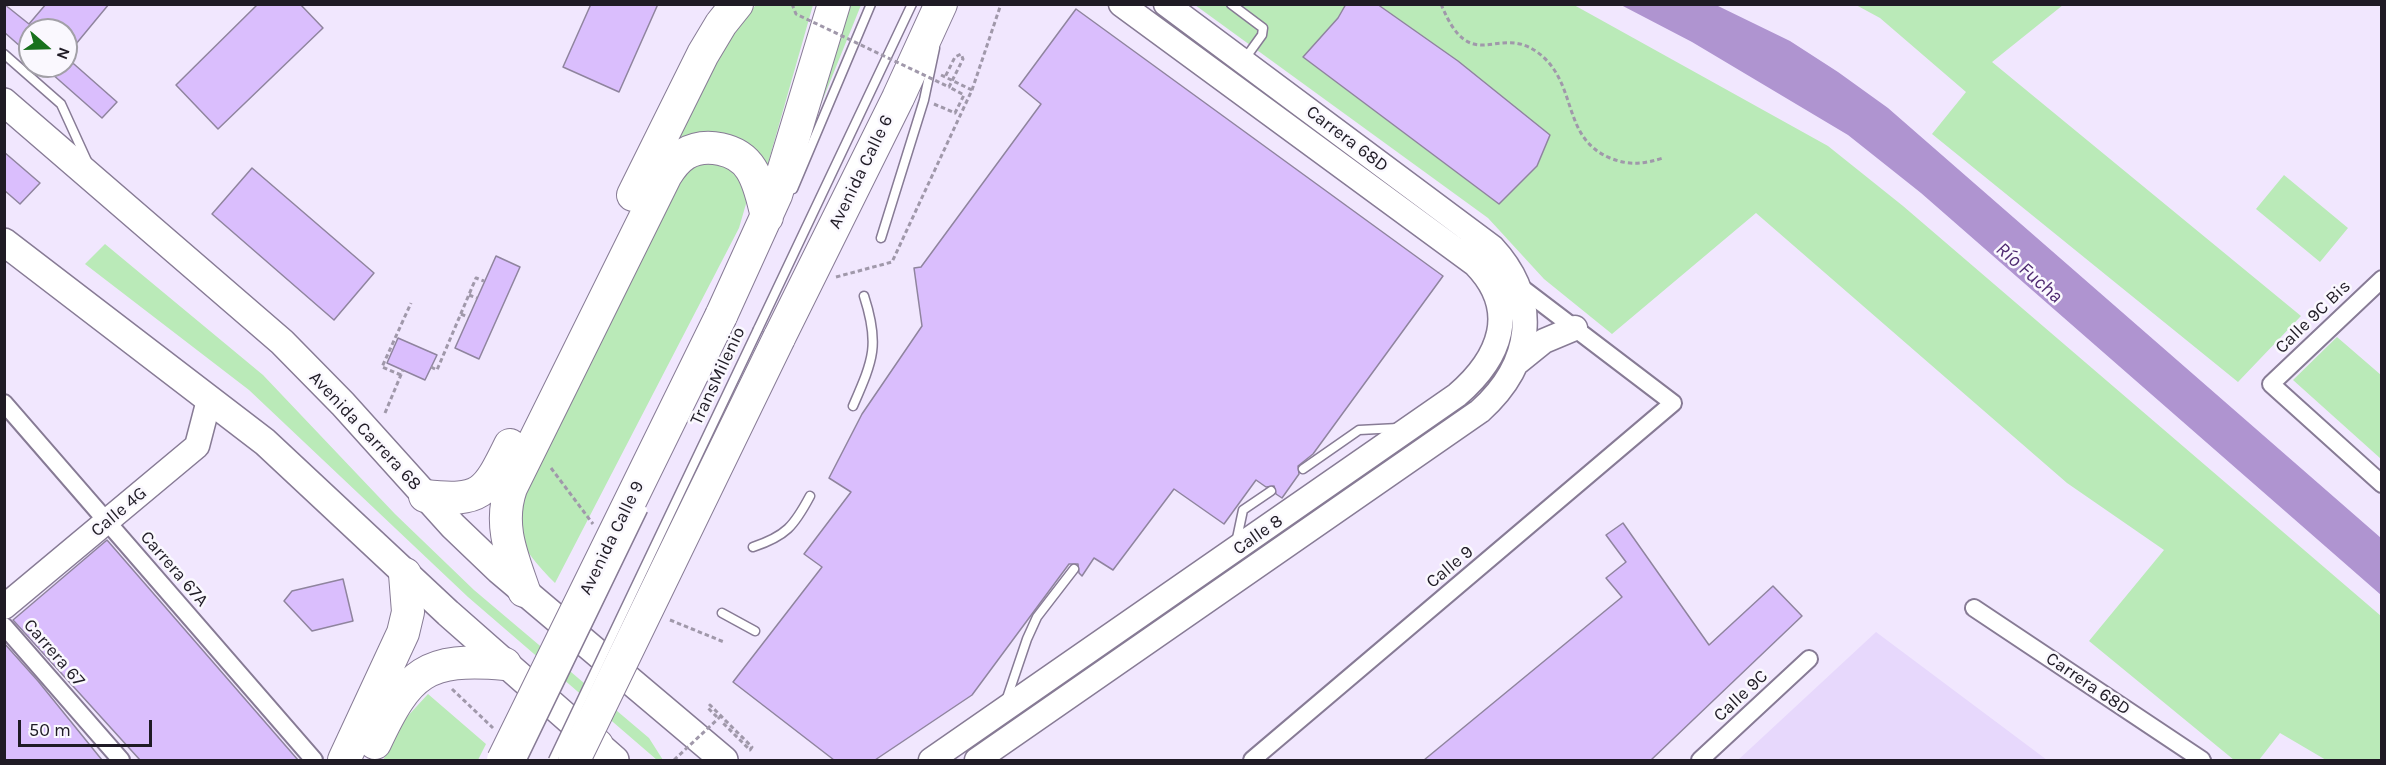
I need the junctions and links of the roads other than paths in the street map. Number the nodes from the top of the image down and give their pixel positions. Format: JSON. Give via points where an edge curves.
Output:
{"nodes":[{"id":1,"x":834,"y":4,"type":"edge"},
{"id":2,"x":871,"y":4,"type":"edge"},
{"id":3,"x":912,"y":4,"type":"edge"},
{"id":4,"x":942,"y":4,"type":"edge"},
{"id":5,"x":1121,"y":4,"type":"edge"},
{"id":6,"x":1166,"y":4,"type":"edge"},
{"id":7,"x":1231,"y":4,"type":"edge"},
{"id":8,"x":729,"y":11,"type":"edge"},
{"id":9,"x":4,"y":54,"type":"edge"},
{"id":10,"x":1243,"y":61,"type":"junction"},
{"id":11,"x":4,"y":102,"type":"edge"},
{"id":12,"x":97,"y":183,"type":"junction"},
{"id":13,"x":791,"y":195,"type":"dead end"},
{"id":14,"x":767,"y":217,"type":"junction"},
{"id":15,"x":881,"y":238,"type":"dead end"},
{"id":16,"x":4,"y":242,"type":"edge"},
{"id":17,"x":1481,"y":269,"type":"junction"},
{"id":18,"x":2382,"y":279,"type":"edge"},
{"id":19,"x":1518,"y":284,"type":"junction"},
{"id":20,"x":864,"y":296,"type":"dead end"},
{"id":21,"x":1575,"y":328,"type":"junction"},
{"id":22,"x":769,"y":334,"type":"junction"},
{"id":23,"x":1518,"y":362,"type":"junction"},
{"id":24,"x":209,"y":400,"type":"junction"},
{"id":25,"x":1673,"y":403,"type":"joint"},
{"id":26,"x":4,"y":404,"type":"edge"},
{"id":27,"x":853,"y":406,"type":"dead end"},
{"id":28,"x":1411,"y":428,"type":"junction"},
{"id":29,"x":1303,"y":469,"type":"dead end"},
{"id":30,"x":2382,"y":484,"type":"edge"},
{"id":31,"x":1272,"y":490,"type":"dead end"},
{"id":32,"x":425,"y":496,"type":"junction"},
{"id":33,"x":810,"y":496,"type":"dead end"},
{"id":34,"x":647,"y":503,"type":"dead end"},
{"id":35,"x":107,"y":522,"type":"junction"},
{"id":36,"x":753,"y":547,"type":"dead end"},
{"id":37,"x":1234,"y":552,"type":"junction"},
{"id":38,"x":1074,"y":569,"type":"dead end"},
{"id":39,"x":405,"y":574,"type":"junction"},
{"id":40,"x":524,"y":591,"type":"junction"},
{"id":41,"x":4,"y":607,"type":"edge"},
{"id":42,"x":1974,"y":608,"type":"dead end"},
{"id":43,"x":722,"y":613,"type":"dead end"},
{"id":44,"x":4,"y":626,"type":"edge"},
{"id":45,"x":755,"y":631,"type":"dead end"},
{"id":46,"x":1809,"y":659,"type":"dead end"},
{"id":47,"x":505,"y":664,"type":"junction"},
{"id":48,"x":994,"y":717,"type":"junction"},
{"id":49,"x":596,"y":757,"type":"edge"},
{"id":50,"x":120,"y":760,"type":"edge"},
{"id":51,"x":314,"y":760,"type":"edge"},
{"id":52,"x":344,"y":760,"type":"edge"},
{"id":53,"x":367,"y":760,"type":"edge"},
{"id":54,"x":503,"y":760,"type":"edge"},
{"id":55,"x":522,"y":760,"type":"edge"},
{"id":56,"x":553,"y":760,"type":"edge"},
{"id":57,"x":724,"y":760,"type":"edge"},
{"id":58,"x":931,"y":760,"type":"edge"},
{"id":59,"x":977,"y":760,"type":"edge"},
{"id":60,"x":1252,"y":760,"type":"edge"},
{"id":61,"x":1700,"y":760,"type":"edge"},
{"id":62,"x":2202,"y":760,"type":"edge"}],
"edges":[{"from":1,"to":14,"type":"highway","via":[[787,164]]},
{"from":2,"to":13,"type":"lane"},
{"from":3,"to":22,"type":"lane","name":"TransMilenio"},
{"from":4,"to":15,"type":"lane","via":[[924,100]]},
{"from":4,"to":22,"type":"highway","name":"Avenida Calle 6","via":[[893,108]]},
{"from":5,"to":17,"type":"street","name":"Carrera 68D"},
{"from":6,"to":10,"type":"street","name":"Carrera 68D"},
{"from":7,"to":10,"type":"lane","via":[[1263,31]]},
{"from":8,"to":32,"type":"highway","via":[[698,63],[497,472],[482,490],[469,497]]},
{"from":9,"to":12,"type":"lane","via":[[61,104]]},
{"from":10,"to":19,"type":"street","name":"Carrera 68D","via":[[1492,248]]},
{"from":11,"to":12,"type":"main road","name":"Avenida Carrera 68"},
{"from":12,"to":32,"type":"main road","name":"Avenida Carrera 68","via":[[282,342]]},
{"from":14,"to":40,"type":"highway","via":[[750,166],[728,151],[699,148],[685,154],[666,175],[511,488],[505,529]]},
{"from":14,"to":54,"type":"highway","name":"Avenida Calle 9","bridge":true},
{"from":16,"to":24,"type":"main road"},
{"from":17,"to":19,"type":"street","name":"Carrera 68D"},
{"from":17,"to":28,"type":"street","name":"Calle 8","via":[[1500,313],[1494,353],[1475,379]]},
{"from":18,"to":30,"type":"street","name":"Calle 9C Bis","via":[[2271,384]]},
{"from":19,"to":21,"type":"street","name":"Carrera 68D"},
{"from":19,"to":23,"type":"street","name":"Calle 8","via":[[1525,315]]},
{"from":20,"to":27,"type":"lane","via":[[873,322],[873,354]]},
{"from":21,"to":23,"type":"street","via":[[1544,341]]},
{"from":21,"to":25,"type":"street","name":"Carrera 68D"},
{"from":22,"to":49,"type":"highway","bridge":true},
{"from":22,"to":56,"type":"lane","name":"TransMilenio","bridge":true},
{"from":23,"to":59,"type":"street","name":"Calle 8","via":[[1498,395],[1480,411]]},
{"from":24,"to":35,"type":"street","name":"Calle 4G","via":[[197,446]]},
{"from":24,"to":39,"type":"main road","via":[[265,442]]},
{"from":25,"to":60,"type":"street","name":"Calle 9"},
{"from":26,"to":35,"type":"street","name":"Carrera 67A"},
{"from":28,"to":29,"type":"lane","via":[[1359,430]]},
{"from":28,"to":37,"type":"street","name":"Calle 8"},
{"from":31,"to":37,"type":"lane","via":[[1243,510]]},
{"from":32,"to":40,"type":"main road","name":"Avenida Carrera 68"},
{"from":33,"to":36,"type":"lane","via":[[794,525],[782,536]]},
{"from":34,"to":55,"type":"lane","bridge":true},
{"from":35,"to":41,"type":"street","name":"Calle 4G"},
{"from":35,"to":51,"type":"street","name":"Carrera 67A"},
{"from":37,"to":48,"type":"street","name":"Calle 8"},
{"from":38,"to":48,"type":"lane","via":[[1038,617],[1011,691]]},
{"from":39,"to":47,"type":"main road"},
{"from":39,"to":52,"type":"highway","via":[[408,612],[403,633]]},
{"from":40,"to":57,"type":"main road","name":"Avenida Carrera 68"},
{"from":42,"to":62,"type":"street","name":"Carrera 68D"},
{"from":43,"to":45,"type":"lane"},
{"from":44,"to":50,"type":"street","name":"Carrera 67"},
{"from":46,"to":61,"type":"street","name":"Calle 9C"},
{"from":47,"to":49,"type":"main road"},
{"from":47,"to":53,"type":"highway","via":[[460,661],[427,670],[397,700]]},
{"from":48,"to":58,"type":"street","name":"Calle 8"}]}
